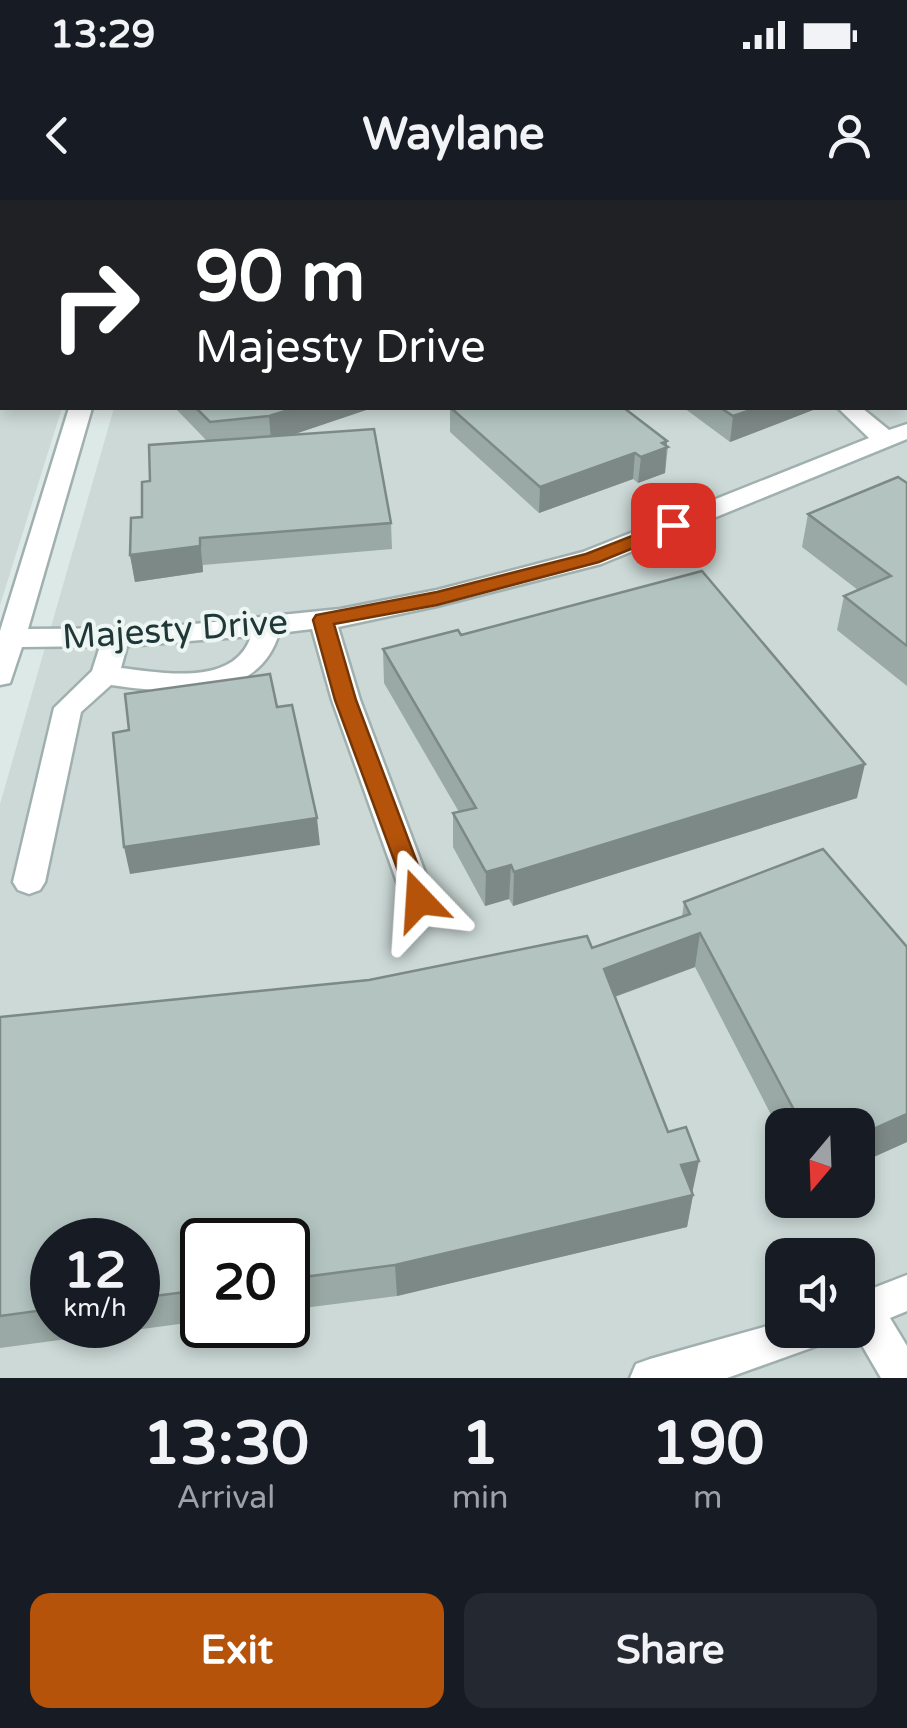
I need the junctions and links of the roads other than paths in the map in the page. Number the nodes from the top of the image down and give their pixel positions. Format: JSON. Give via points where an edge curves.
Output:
{"nodes":[{"id":1,"x":79,"y":410,"type":"edge"},
{"id":2,"x":852,"y":410,"type":"edge"},
{"id":3,"x":896,"y":435,"type":"edge"},
{"id":4,"x":323,"y":620,"type":"junction"},
{"id":5,"x":268,"y":626,"type":"junction"},
{"id":6,"x":116,"y":637,"type":"junction"},
{"id":7,"x":11,"y":638,"type":"junction"},
{"id":8,"x":105,"y":675,"type":"junction"},
{"id":9,"x":0,"y":676,"type":"edge"},
{"id":10,"x":29,"y":882,"type":"dead end"},
{"id":11,"x":419,"y":900,"type":"dead end"},
{"id":12,"x":907,"y":1293,"type":"edge"},
{"id":13,"x":875,"y":1305,"type":"edge"},
{"id":14,"x":875,"y":1334,"type":"edge"},
{"id":15,"x":765,"y":1348,"type":"edge"},
{"id":16,"x":650,"y":1378,"type":"edge"},
{"id":17,"x":904,"y":1378,"type":"edge"}],
"edges":[{"from":1,"to":7,"type":"street"},
{"from":2,"to":3,"type":"street"},
{"from":3,"to":4,"type":"street","name":"Majesty Drive","via":[[592,558]]},
{"from":4,"to":5,"type":"street","name":"Majesty Drive"},
{"from":4,"to":11,"type":"street"},
{"from":5,"to":6,"type":"street","name":"Majesty Drive"},
{"from":5,"to":8,"type":"street","via":[[257,655],[234,676]]},
{"from":6,"to":7,"type":"street","name":"Majesty Drive"},
{"from":6,"to":8,"type":"street"},
{"from":7,"to":9,"type":"street"},
{"from":8,"to":10,"type":"street","via":[[68,708]]},
{"from":12,"to":13,"type":"street"},
{"from":14,"to":17,"type":"street"},
{"from":15,"to":16,"type":"street"}]}
